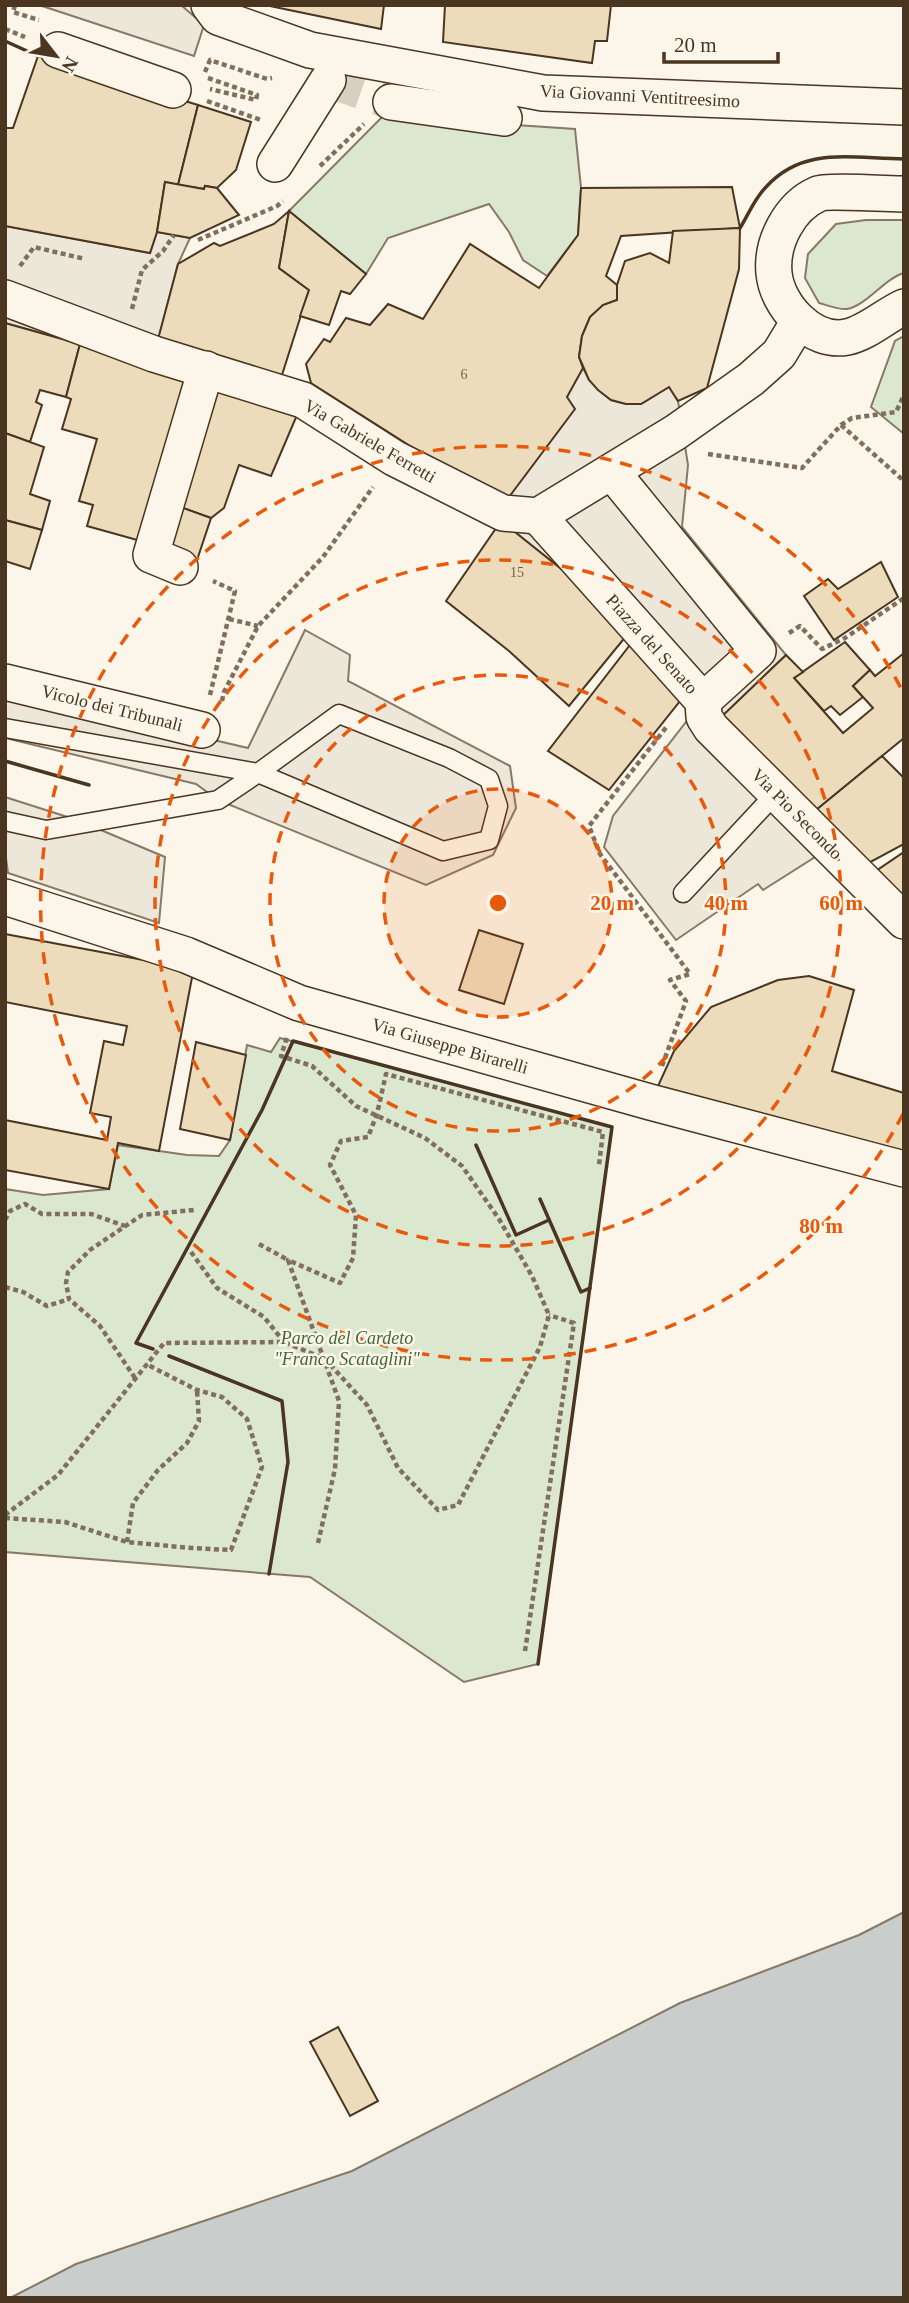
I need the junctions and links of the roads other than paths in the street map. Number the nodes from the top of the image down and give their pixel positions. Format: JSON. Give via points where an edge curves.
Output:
{"nodes":[{"id":1,"x":213,"y":11,"type":"edge"},
{"id":2,"x":58,"y":50,"type":"dead end"},
{"id":3,"x":327,"y":80,"type":"dead end"},
{"id":4,"x":173,"y":90,"type":"road end"},
{"id":5,"x":391,"y":102,"type":"tunnel mouth"},
{"id":6,"x":904,"y":107,"type":"edge"},
{"id":7,"x":503,"y":118,"type":"dead end"},
{"id":8,"x":275,"y":164,"type":"dead end"},
{"id":9,"x":904,"y":194,"type":"edge"},
{"id":10,"x":5,"y":298,"type":"edge"},
{"id":11,"x":904,"y":307,"type":"edge"},
{"id":12,"x":799,"y":321,"type":"junction"},
{"id":13,"x":206,"y":369,"type":"junction"},
{"id":14,"x":612,"y":472,"type":"junction"},
{"id":15,"x":538,"y":516,"type":"junction"},
{"id":16,"x":180,"y":567,"type":"dead end"},
{"id":17,"x":5,"y":682,"type":"edge"},
{"id":18,"x":703,"y":701,"type":"junction"},
{"id":19,"x":5,"y":728,"type":"edge"},
{"id":20,"x":202,"y":730,"type":"road end"},
{"id":21,"x":258,"y":773,"type":"junction"},
{"id":22,"x":776,"y":793,"type":"junction"},
{"id":23,"x":5,"y":821,"type":"edge"},
{"id":24,"x":683,"y":893,"type":"dead end"},
{"id":25,"x":5,"y":897,"type":"edge"},
{"id":26,"x":904,"y":920,"type":"edge"},
{"id":27,"x":904,"y":1169,"type":"edge"}],
"edges":[{"from":1,"to":6,"type":"street","name":"Via Giovanni Ventitreesimo","via":[[310,50],[543,93]]},
{"from":2,"to":4,"type":"street"},
{"from":3,"to":8,"type":"street"},
{"from":5,"to":7,"type":"street"},
{"from":9,"to":12,"type":"street","via":[[820,192],[798,207],[784,225],[774,272],[786,305]]},
{"from":10,"to":13,"type":"street","name":"Via Gabriele Ferretti"},
{"from":11,"to":12,"type":"street","via":[[848,337],[821,335]]},
{"from":12,"to":14,"type":"street","via":[[779,354],[751,379]]},
{"from":13,"to":15,"type":"street","name":"Via Gabriele Ferretti","via":[[303,400],[394,458],[503,513]]},
{"from":13,"to":16,"type":"street","via":[[150,555]]},
{"from":14,"to":15,"type":"street"},
{"from":14,"to":18,"type":"street","name":"Piazza del Senato","via":[[758,651]]},
{"from":15,"to":18,"type":"street","name":"Piazza del Senato"},
{"from":17,"to":20,"type":"street","name":"Vicolo dei Tribunali"},
{"from":18,"to":22,"type":"street","name":"Via Pio Secondo","via":[[704,717],[711,728]]},
{"from":19,"to":21,"type":"lane"},
{"from":21,"to":21,"type":"lane","via":[[443,851],[489,840],[498,806],[489,779],[339,714]]},
{"from":21,"to":23,"type":"lane","via":[[218,800],[46,830]]},
{"from":22,"to":24,"type":"lane"},
{"from":22,"to":26,"type":"street","name":"Via Pio Secondo"},
{"from":25,"to":27,"type":"street","name":"Via Giuseppe Birarelli","via":[[186,955],[299,1003]]}]}
